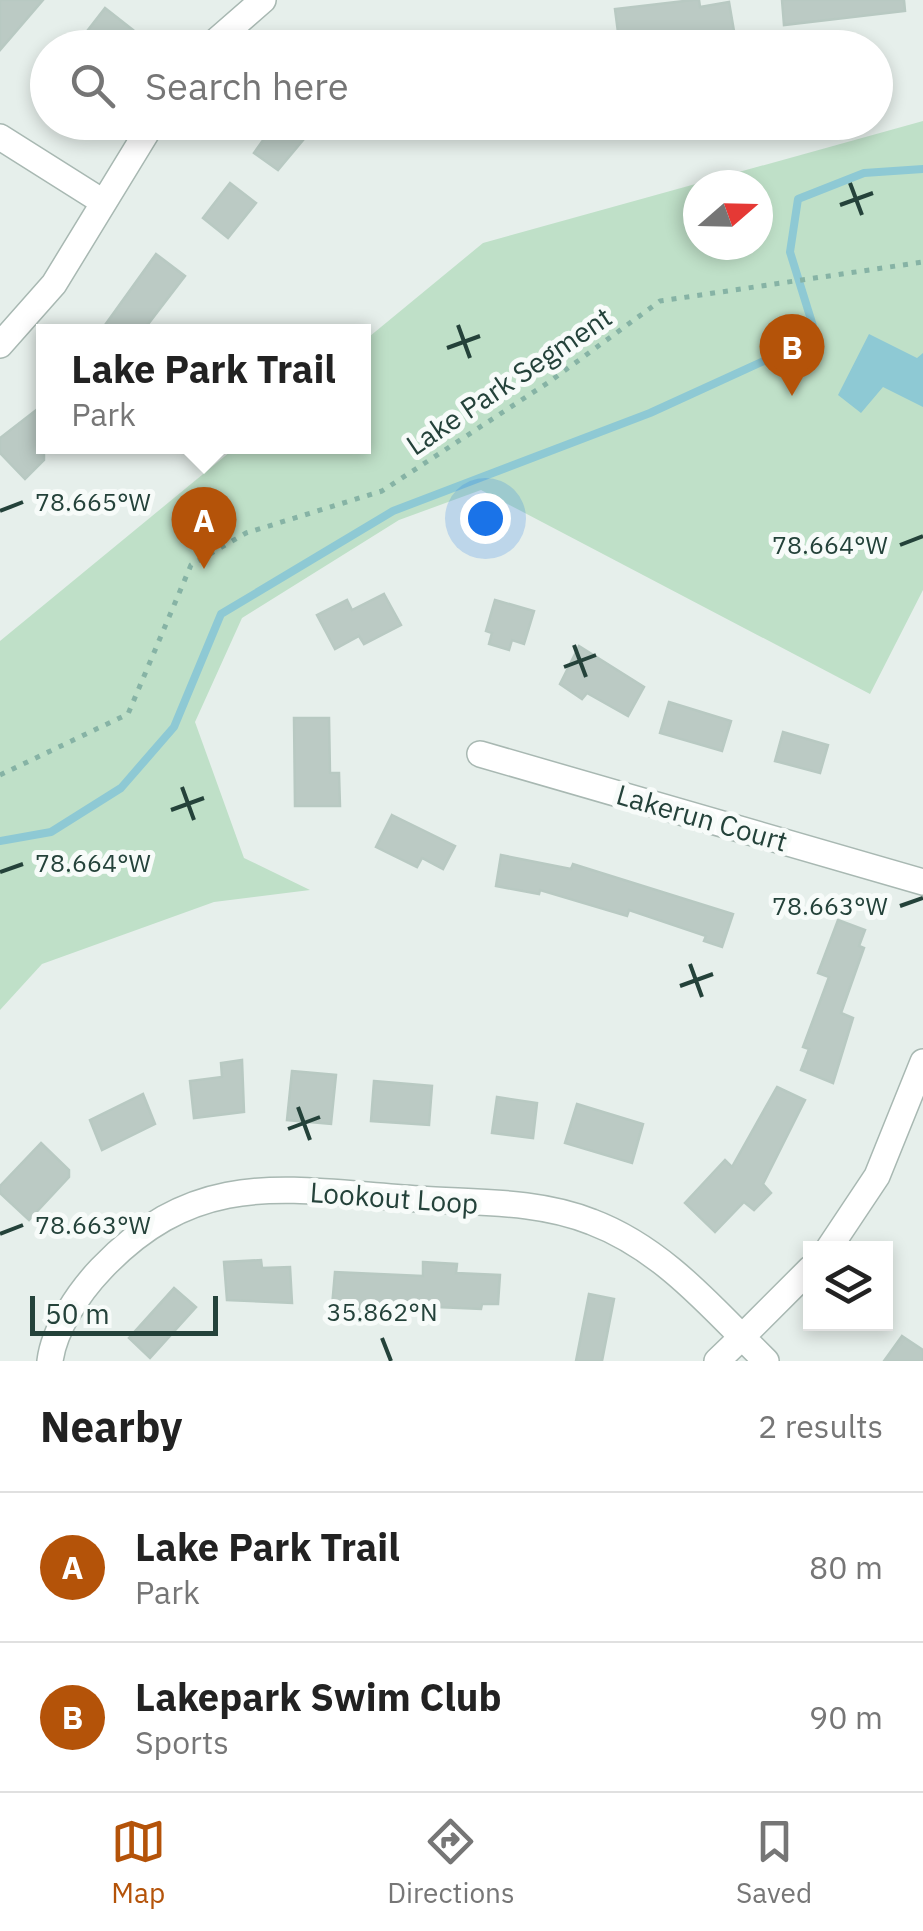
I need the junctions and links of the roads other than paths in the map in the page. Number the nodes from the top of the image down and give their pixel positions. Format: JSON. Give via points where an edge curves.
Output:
{"nodes":[{"id":1,"x":263,"y":0,"type":"edge"},
{"id":2,"x":229,"y":30,"type":"edge"},
{"id":3,"x":0,"y":137,"type":"edge"},
{"id":4,"x":142,"y":140,"type":"edge"},
{"id":5,"x":103,"y":202,"type":"junction"},
{"id":6,"x":0,"y":345,"type":"edge"},
{"id":7,"x":480,"y":754,"type":"dead end"},
{"id":8,"x":923,"y":882,"type":"edge"},
{"id":9,"x":923,"y":1062,"type":"edge"},
{"id":10,"x":834,"y":1241,"type":"edge"},
{"id":11,"x":803,"y":1276,"type":"edge"},
{"id":12,"x":742,"y":1337,"type":"junction"},
{"id":13,"x":50,"y":1361,"type":"edge"},
{"id":14,"x":717,"y":1361,"type":"edge"},
{"id":15,"x":766,"y":1361,"type":"edge"}],
"edges":[{"from":1,"to":2,"type":"street"},
{"from":3,"to":5,"type":"street"},
{"from":4,"to":5,"type":"street"},
{"from":5,"to":6,"type":"street","via":[[54,284]]},
{"from":7,"to":8,"type":"street","name":"Lakerun Court"},
{"from":9,"to":10,"type":"street","via":[[877,1176]]},
{"from":11,"to":12,"type":"street"},
{"from":12,"to":13,"type":"street","name":"Lookout Loop","via":[[655,1256],[570,1214],[275,1190],[224,1192],[179,1208],[128,1240],[81,1289]]},
{"from":12,"to":14,"type":"street"},
{"from":12,"to":15,"type":"street","name":"Lookout Loop"}]}
